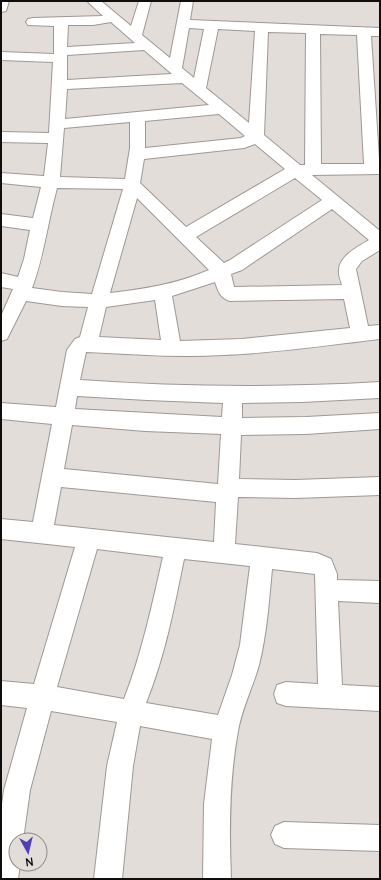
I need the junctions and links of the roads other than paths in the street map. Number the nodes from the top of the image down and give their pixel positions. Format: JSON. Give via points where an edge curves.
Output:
{"nodes":[{"id":1,"x":3,"y":1,"type":"edge"},
{"id":2,"x":93,"y":1,"type":"edge"},
{"id":3,"x":145,"y":1,"type":"edge"},
{"id":4,"x":187,"y":1,"type":"edge"},
{"id":5,"x":1,"y":8,"type":"edge"},
{"id":6,"x":110,"y":10,"type":"edge"},
{"id":7,"x":34,"y":22,"type":"dead end"},
{"id":8,"x":61,"y":22,"type":"junction"},
{"id":9,"x":182,"y":24,"type":"junction"},
{"id":10,"x":212,"y":26,"type":"junction"},
{"id":11,"x":262,"y":27,"type":"junction"},
{"id":12,"x":313,"y":30,"type":"junction"},
{"id":13,"x":364,"y":32,"type":"junction"},
{"id":14,"x":380,"y":32,"type":"edge"},
{"id":15,"x":135,"y":36,"type":"junction"},
{"id":16,"x":148,"y":46,"type":"junction"},
{"id":17,"x":62,"y":55,"type":"junction"},
{"id":18,"x":1,"y":56,"type":"edge"},
{"id":19,"x":180,"y":74,"type":"junction"},
{"id":20,"x":60,"y":85,"type":"junction"},
{"id":21,"x":199,"y":90,"type":"junction"},
{"id":22,"x":222,"y":109,"type":"junction"},
{"id":23,"x":138,"y":116,"type":"junction"},
{"id":24,"x":57,"y":131,"type":"junction"},
{"id":25,"x":1,"y":137,"type":"edge"},
{"id":26,"x":256,"y":137,"type":"junction"},
{"id":27,"x":138,"y":154,"type":"junction"},
{"id":28,"x":376,"y":169,"type":"edge"},
{"id":29,"x":296,"y":170,"type":"junction"},
{"id":30,"x":313,"y":170,"type":"junction"},
{"id":31,"x":1,"y":178,"type":"edge"},
{"id":32,"x":51,"y":181,"type":"junction"},
{"id":33,"x":132,"y":184,"type":"junction"},
{"id":34,"x":333,"y":201,"type":"junction"},
{"id":35,"x":1,"y":220,"type":"edge"},
{"id":36,"x":39,"y":225,"type":"junction"},
{"id":37,"x":184,"y":236,"type":"junction"},
{"id":38,"x":380,"y":241,"type":"edge"},
{"id":39,"x":222,"y":272,"type":"junction"},
{"id":40,"x":1,"y":280,"type":"edge"},
{"id":41,"x":23,"y":289,"type":"junction"},
{"id":42,"x":164,"y":292,"type":"junction"},
{"id":43,"x":351,"y":292,"type":"junction"},
{"id":44,"x":98,"y":301,"type":"junction"},
{"id":45,"x":380,"y":332,"type":"edge"},
{"id":46,"x":1,"y":334,"type":"edge"},
{"id":47,"x":360,"y":334,"type":"junction"},
{"id":48,"x":88,"y":344,"type":"junction"},
{"id":49,"x":172,"y":349,"type":"junction"},
{"id":50,"x":70,"y":387,"type":"junction"},
{"id":51,"x":380,"y":390,"type":"edge"},
{"id":52,"x":232,"y":395,"type":"junction"},
{"id":53,"x":1,"y":411,"type":"edge"},
{"id":54,"x":64,"y":416,"type":"junction"},
{"id":55,"x":380,"y":421,"type":"edge"},
{"id":56,"x":231,"y":426,"type":"junction"},
{"id":57,"x":53,"y":477,"type":"junction"},
{"id":58,"x":380,"y":486,"type":"edge"},
{"id":59,"x":228,"y":491,"type":"junction"},
{"id":60,"x":2,"y":532,"type":"edge"},
{"id":61,"x":42,"y":533,"type":"junction"},
{"id":62,"x":89,"y":538,"type":"junction"},
{"id":63,"x":176,"y":547,"type":"junction"},
{"id":64,"x":224,"y":554,"type":"junction"},
{"id":65,"x":262,"y":557,"type":"junction"},
{"id":66,"x":327,"y":590,"type":"junction"},
{"id":67,"x":380,"y":592,"type":"edge"},
{"id":68,"x":1,"y":693,"type":"edge"},
{"id":69,"x":286,"y":694,"type":"dead end"},
{"id":70,"x":42,"y":697,"type":"junction"},
{"id":71,"x":330,"y":697,"type":"junction"},
{"id":72,"x":380,"y":699,"type":"edge"},
{"id":73,"x":131,"y":711,"type":"junction"},
{"id":74,"x":226,"y":729,"type":"junction"},
{"id":75,"x":284,"y":835,"type":"dead end"},
{"id":76,"x":380,"y":838,"type":"edge"},
{"id":77,"x":4,"y":879,"type":"edge"},
{"id":78,"x":108,"y":879,"type":"edge"},
{"id":79,"x":217,"y":879,"type":"edge"}],
"edges":[{"from":1,"to":5,"type":"street"},
{"from":2,"to":6,"type":"street"},
{"from":3,"to":15,"type":"street"},
{"from":4,"to":9,"type":"street"},
{"from":6,"to":8,"type":"street"},
{"from":6,"to":15,"type":"street"},
{"from":7,"to":8,"type":"street"},
{"from":8,"to":17,"type":"street"},
{"from":9,"to":10,"type":"street"},
{"from":9,"to":19,"type":"street"},
{"from":10,"to":11,"type":"street"},
{"from":10,"to":21,"type":"street"},
{"from":11,"to":12,"type":"street"},
{"from":11,"to":26,"type":"street"},
{"from":12,"to":13,"type":"street"},
{"from":12,"to":30,"type":"street"},
{"from":13,"to":14,"type":"street"},
{"from":13,"to":28,"type":"street"},
{"from":15,"to":16,"type":"street"},
{"from":16,"to":17,"type":"street"},
{"from":16,"to":19,"type":"street"},
{"from":17,"to":18,"type":"street"},
{"from":17,"to":20,"type":"street"},
{"from":19,"to":20,"type":"street"},
{"from":19,"to":21,"type":"street"},
{"from":20,"to":24,"type":"street"},
{"from":21,"to":22,"type":"street"},
{"from":22,"to":23,"type":"street"},
{"from":22,"to":26,"type":"street"},
{"from":23,"to":24,"type":"street"},
{"from":23,"to":27,"type":"street"},
{"from":24,"to":25,"type":"street"},
{"from":24,"to":32,"type":"street"},
{"from":26,"to":27,"type":"street","via":[[244,143]]},
{"from":26,"to":29,"type":"street"},
{"from":27,"to":33,"type":"street"},
{"from":28,"to":30,"type":"street"},
{"from":29,"to":30,"type":"street"},
{"from":29,"to":34,"type":"street"},
{"from":29,"to":37,"type":"street"},
{"from":31,"to":32,"type":"street"},
{"from":32,"to":33,"type":"street","via":[[100,185]]},
{"from":32,"to":36,"type":"street"},
{"from":33,"to":37,"type":"street"},
{"from":33,"to":44,"type":"street"},
{"from":34,"to":38,"type":"street"},
{"from":34,"to":39,"type":"street"},
{"from":35,"to":36,"type":"street"},
{"from":36,"to":41,"type":"street","via":[[36,247]]},
{"from":37,"to":39,"type":"street"},
{"from":38,"to":43,"type":"street","via":[[349,264],[347,269]]},
{"from":39,"to":42,"type":"street"},
{"from":39,"to":43,"type":"street","via":[[226,290],[230,294]]},
{"from":40,"to":41,"type":"street"},
{"from":41,"to":44,"type":"street","via":[[62,299]]},
{"from":41,"to":46,"type":"street"},
{"from":42,"to":44,"type":"street"},
{"from":42,"to":49,"type":"street"},
{"from":43,"to":47,"type":"street"},
{"from":44,"to":48,"type":"street"},
{"from":45,"to":47,"type":"street"},
{"from":47,"to":49,"type":"street","via":[[222,348]]},
{"from":48,"to":49,"type":"street"},
{"from":48,"to":50,"type":"street","via":[[82,344],[76,350]]},
{"from":50,"to":52,"type":"street"},
{"from":50,"to":54,"type":"street"},
{"from":51,"to":52,"type":"street"},
{"from":52,"to":56,"type":"street"},
{"from":53,"to":54,"type":"street"},
{"from":54,"to":56,"type":"street"},
{"from":54,"to":57,"type":"street"},
{"from":55,"to":56,"type":"street","via":[[335,425]]},
{"from":56,"to":59,"type":"street"},
{"from":57,"to":59,"type":"street"},
{"from":57,"to":61,"type":"street"},
{"from":58,"to":59,"type":"street"},
{"from":59,"to":64,"type":"street"},
{"from":60,"to":61,"type":"street"},
{"from":61,"to":62,"type":"street"},
{"from":62,"to":63,"type":"street"},
{"from":62,"to":70,"type":"street"},
{"from":63,"to":64,"type":"street"},
{"from":63,"to":73,"type":"street","via":[[154,645]]},
{"from":64,"to":65,"type":"street"},
{"from":65,"to":66,"type":"street","via":[[317,563],[323,566]]},
{"from":65,"to":74,"type":"street","via":[[249,658]]},
{"from":66,"to":67,"type":"street"},
{"from":66,"to":71,"type":"street"},
{"from":68,"to":70,"type":"street"},
{"from":69,"to":71,"type":"street"},
{"from":70,"to":73,"type":"street"},
{"from":70,"to":77,"type":"street","via":[[17,790]]},
{"from":71,"to":72,"type":"street"},
{"from":73,"to":74,"type":"street"},
{"from":73,"to":78,"type":"street","via":[[120,766]]},
{"from":74,"to":79,"type":"street","via":[[221,768]]},
{"from":75,"to":76,"type":"street"}]}
